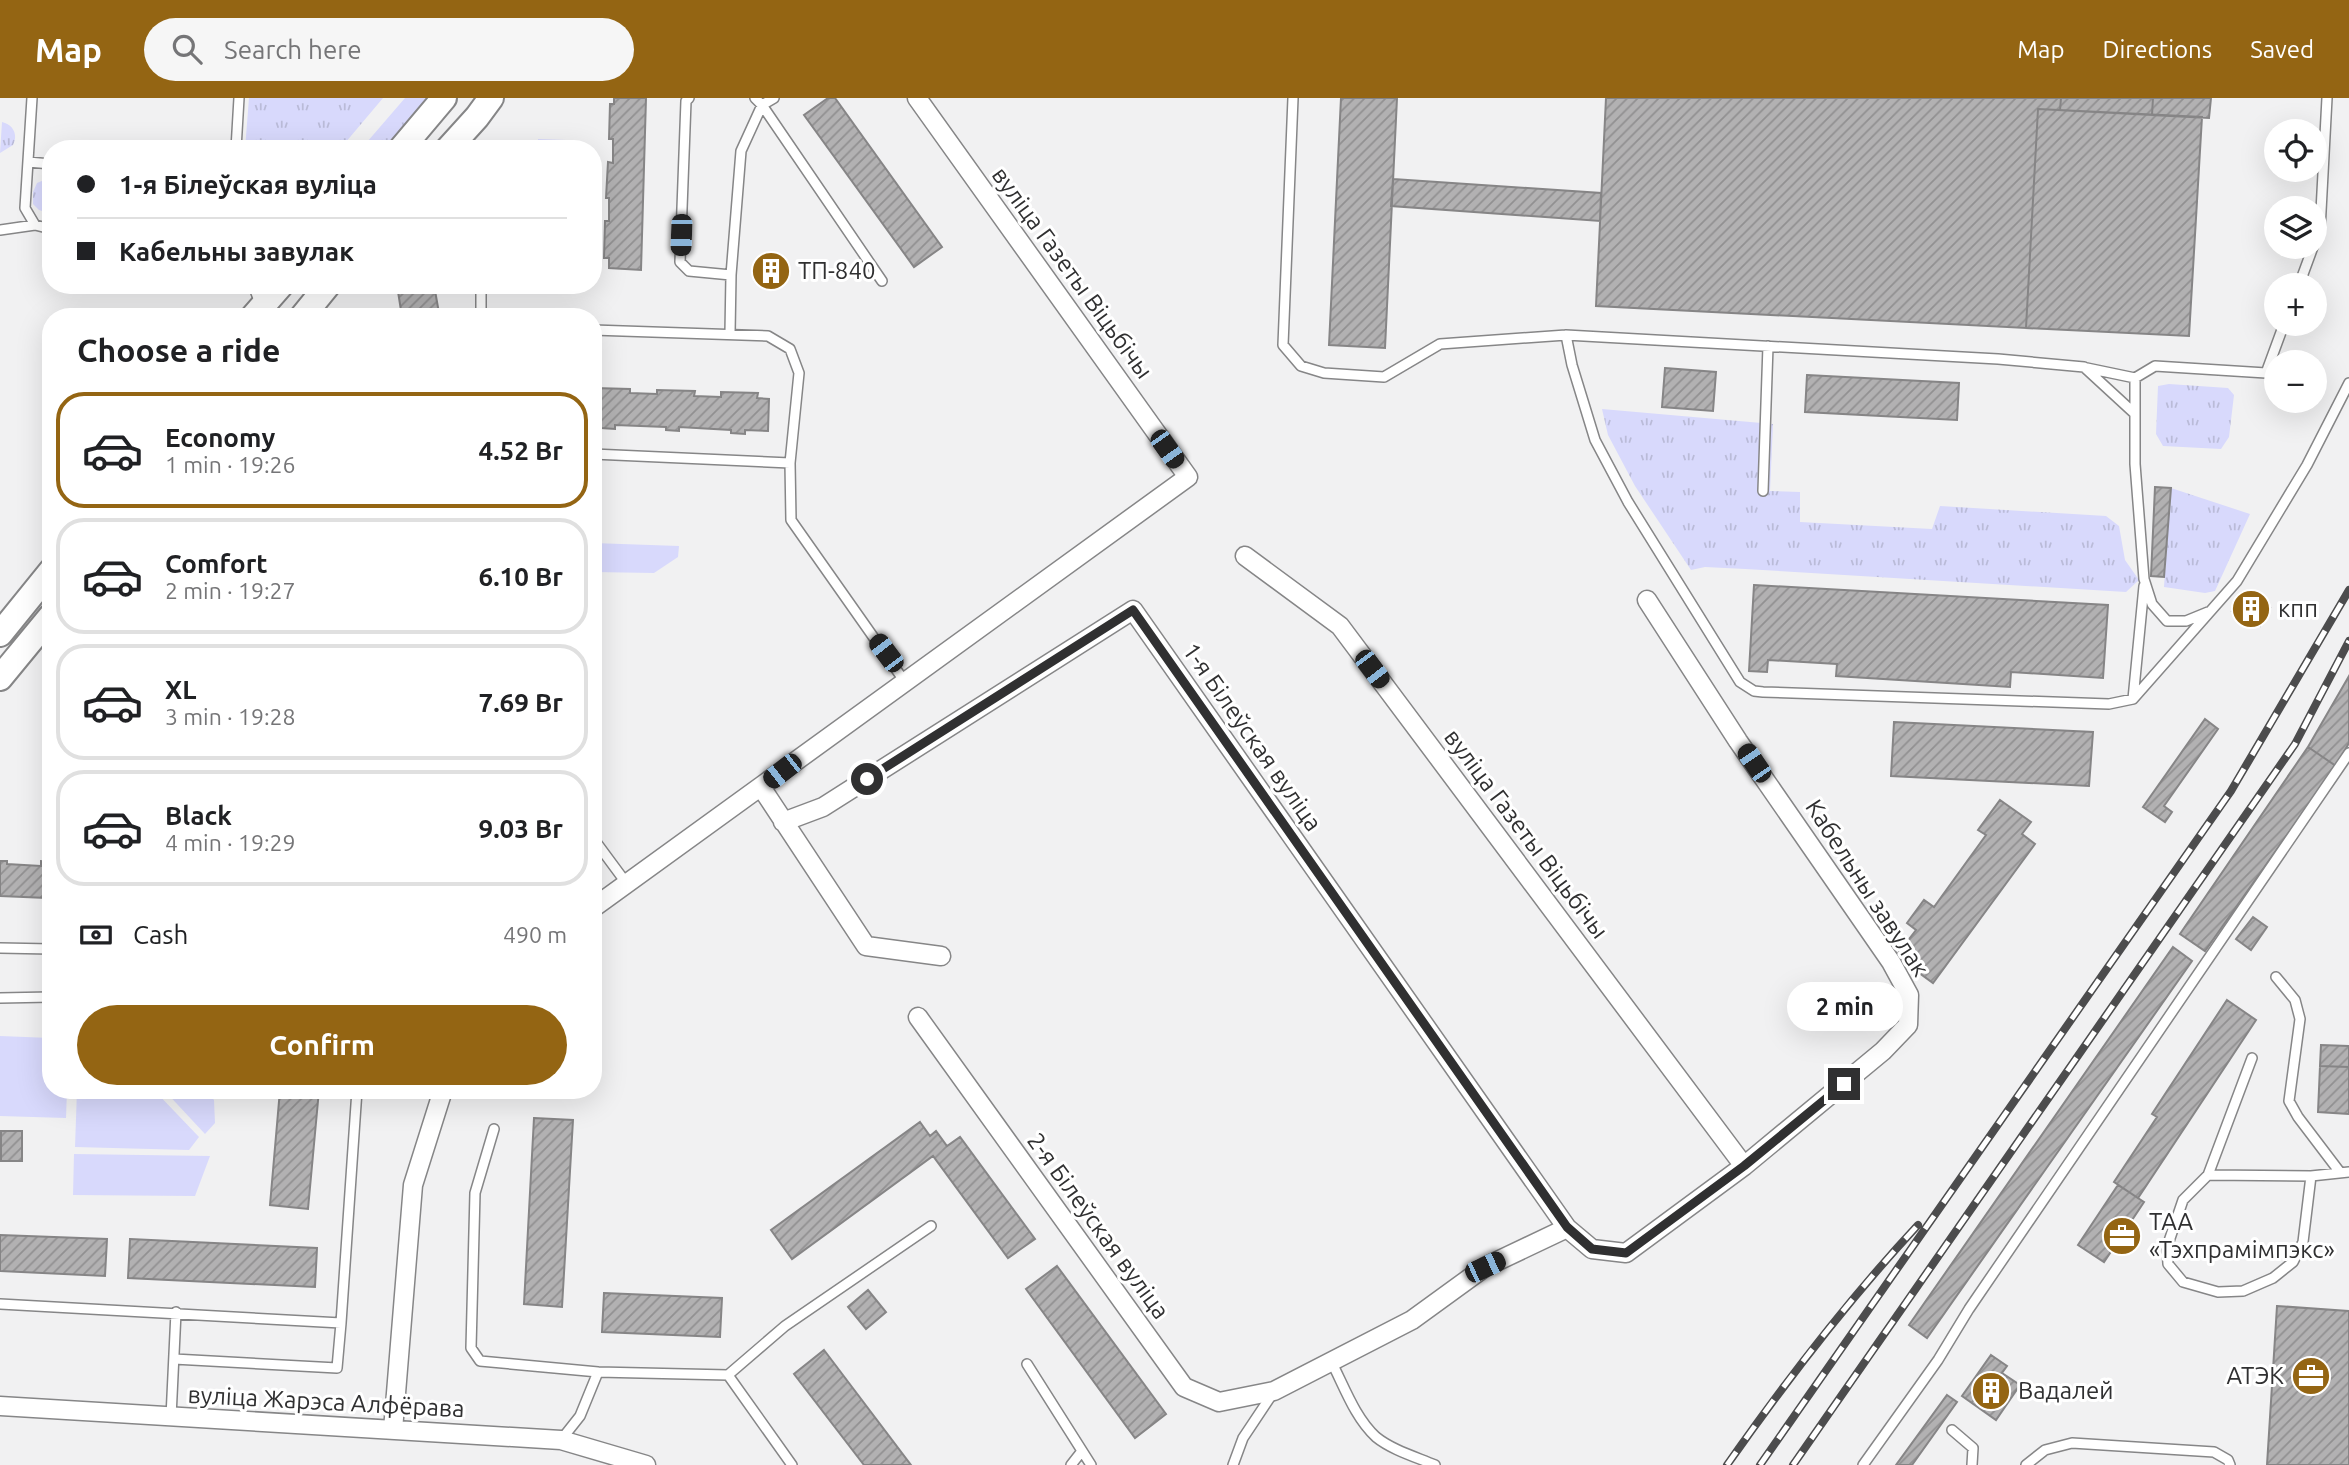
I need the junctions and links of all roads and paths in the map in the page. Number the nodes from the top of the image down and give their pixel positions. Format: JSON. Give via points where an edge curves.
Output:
{"nodes":[{"id":1,"x":32,"y":98,"type":"edge"},
{"id":2,"x":239,"y":98,"type":"edge"},
{"id":3,"x":444,"y":98,"type":"edge"},
{"id":4,"x":491,"y":98,"type":"edge"},
{"id":5,"x":689,"y":98,"type":"edge"},
{"id":6,"x":774,"y":98,"type":"edge"},
{"id":7,"x":917,"y":98,"type":"edge"},
{"id":8,"x":1293,"y":98,"type":"edge"},
{"id":9,"x":2327,"y":98,"type":"edge"},
{"id":10,"x":758,"y":101,"type":"edge"},
{"id":11,"x":237,"y":140,"type":"edge"},
{"id":12,"x":409,"y":140,"type":"edge"},
{"id":13,"x":456,"y":140,"type":"edge"},
{"id":14,"x":28,"y":162,"type":"junction"},
{"id":15,"x":42,"y":163,"type":"edge"},
{"id":16,"x":2322,"y":196,"type":"edge"},
{"id":17,"x":36,"y":225,"type":"junction"},
{"id":18,"x":42,"y":227,"type":"edge"},
{"id":19,"x":0,"y":230,"type":"edge"},
{"id":20,"x":731,"y":275,"type":"junction"},
{"id":21,"x":882,"y":281,"type":"dead end"},
{"id":22,"x":602,"y":330,"type":"edge"},
{"id":23,"x":730,"y":333,"type":"junction"},
{"id":24,"x":1566,"y":335,"type":"junction"},
{"id":25,"x":2280,"y":336,"type":"edge"},
{"id":26,"x":1768,"y":346,"type":"junction"},
{"id":27,"x":2084,"y":367,"type":"junction"},
{"id":28,"x":2135,"y":378,"type":"junction"},
{"id":29,"x":2349,"y":383,"type":"edge"},
{"id":30,"x":2134,"y":413,"type":"junction"},
{"id":31,"x":602,"y":454,"type":"edge"},
{"id":32,"x":790,"y":463,"type":"junction"},
{"id":33,"x":1763,"y":491,"type":"dead end"},
{"id":34,"x":1245,"y":556,"type":"dead end"},
{"id":35,"x":2144,"y":579,"type":"junction"},
{"id":36,"x":42,"y":582,"type":"edge"},
{"id":37,"x":1647,"y":600,"type":"dead end"},
{"id":38,"x":2213,"y":610,"type":"junction"},
{"id":39,"x":42,"y":627,"type":"edge"},
{"id":40,"x":0,"y":634,"type":"edge"},
{"id":41,"x":0,"y":678,"type":"edge"},
{"id":42,"x":905,"y":682,"type":"junction"},
{"id":43,"x":2133,"y":699,"type":"junction"},
{"id":44,"x":2349,"y":753,"type":"edge"},
{"id":45,"x":761,"y":787,"type":"junction"},
{"id":46,"x":783,"y":822,"type":"junction"},
{"id":47,"x":602,"y":851,"type":"edge"},
{"id":48,"x":626,"y":884,"type":"junction"},
{"id":49,"x":602,"y":901,"type":"edge"},
{"id":50,"x":0,"y":948,"type":"edge"},
{"id":51,"x":42,"y":949,"type":"edge"},
{"id":52,"x":941,"y":956,"type":"dead end"},
{"id":53,"x":2276,"y":977,"type":"dead end"},
{"id":54,"x":0,"y":998,"type":"edge"},
{"id":55,"x":42,"y":998,"type":"edge"},
{"id":56,"x":918,"y":1017,"type":"dead end"},
{"id":57,"x":2252,"y":1058,"type":"dead end"},
{"id":58,"x":356,"y":1099,"type":"edge"},
{"id":59,"x":440,"y":1099,"type":"edge"},
{"id":60,"x":494,"y":1129,"type":"dead end"},
{"id":61,"x":1744,"y":1166,"type":"junction"},
{"id":62,"x":2344,"y":1171,"type":"edge"},
{"id":63,"x":2208,"y":1175,"type":"junction"},
{"id":64,"x":2311,"y":1176,"type":"junction"},
{"id":65,"x":931,"y":1226,"type":"dead end"},
{"id":66,"x":1567,"y":1227,"type":"junction"},
{"id":67,"x":0,"y":1304,"type":"edge"},
{"id":68,"x":176,"y":1312,"type":"junction"},
{"id":69,"x":341,"y":1323,"type":"junction"},
{"id":70,"x":174,"y":1359,"type":"junction"},
{"id":71,"x":1332,"y":1361,"type":"junction"},
{"id":72,"x":1027,"y":1364,"type":"dead end"},
{"id":73,"x":598,"y":1373,"type":"junction"},
{"id":74,"x":729,"y":1375,"type":"junction"},
{"id":75,"x":1274,"y":1391,"type":"junction"},
{"id":76,"x":0,"y":1406,"type":"edge"},
{"id":77,"x":171,"y":1418,"type":"junction"},
{"id":78,"x":393,"y":1430,"type":"junction"},
{"id":79,"x":1952,"y":1430,"type":"dead end"},
{"id":80,"x":561,"y":1440,"type":"junction"},
{"id":81,"x":1082,"y":1451,"type":"junction"},
{"id":82,"x":646,"y":1465,"type":"edge"},
{"id":83,"x":792,"y":1465,"type":"edge"},
{"id":84,"x":1071,"y":1465,"type":"edge"},
{"id":85,"x":1091,"y":1465,"type":"edge"},
{"id":86,"x":1233,"y":1465,"type":"edge"},
{"id":87,"x":1435,"y":1465,"type":"edge"},
{"id":88,"x":1863,"y":1465,"type":"edge"},
{"id":89,"x":1972,"y":1465,"type":"edge"},
{"id":90,"x":2026,"y":1465,"type":"edge"},
{"id":91,"x":2230,"y":1465,"type":"edge"}],
"edges":[{"from":1,"to":14,"type":"lane"},
{"from":2,"to":11,"type":"lane"},
{"from":3,"to":12,"type":"main road"},
{"from":4,"to":13,"type":"main road"},
{"from":5,"to":20,"type":"lane","via":[[680,262],[689,271]]},
{"from":6,"to":10,"type":"lane"},
{"from":7,"to":42,"type":"street","name":"вуліца Газеты Віцьбічы","via":[[1188,477]]},
{"from":8,"to":24,"type":"lane","via":[[1283,345],[1301,366],[1324,373],[1384,377],[1440,344]]},
{"from":9,"to":16,"type":"lane"},
{"from":10,"to":20,"type":"lane","via":[[741,151]]},
{"from":10,"to":21,"type":"lane"},
{"from":14,"to":15,"type":"lane"},
{"from":14,"to":17,"type":"lane","via":[[25,208]]},
{"from":17,"to":18,"type":"lane"},
{"from":17,"to":19,"type":"lane"},
{"from":20,"to":23,"type":"lane"},
{"from":22,"to":23,"type":"lane"},
{"from":23,"to":32,"type":"lane","via":[[768,336],[790,349],[799,373]]},
{"from":24,"to":26,"type":"lane"},
{"from":24,"to":43,"type":"lane","via":[[1595,440],[1628,502],[1740,682],[1754,691],[2109,704]]},
{"from":25,"to":28,"type":"lane","via":[[2266,373],[2155,366]]},
{"from":26,"to":27,"type":"lane"},
{"from":26,"to":33,"type":"lane"},
{"from":27,"to":28,"type":"lane"},
{"from":27,"to":30,"type":"lane"},
{"from":28,"to":30,"type":"lane"},
{"from":29,"to":38,"type":"lane","via":[[2265,535]]},
{"from":30,"to":35,"type":"lane"},
{"from":31,"to":32,"type":"lane"},
{"from":32,"to":42,"type":"lane","via":[[791,520]]},
{"from":34,"to":61,"type":"street","name":"вуліца Газеты Віцьбічы","via":[[1340,626]]},
{"from":35,"to":38,"type":"lane","via":[[2151,604],[2167,621],[2186,621]]},
{"from":35,"to":43,"type":"lane"},
{"from":36,"to":40,"type":"main road"},
{"from":37,"to":61,"type":"street","name":"Кабельны завулак","via":[[1909,995],[1908,1025],[1884,1051]]},
{"from":38,"to":43,"type":"lane"},
{"from":39,"to":41,"type":"main road"},
{"from":42,"to":45,"type":"street"},
{"from":44,"to":88,"type":"lane"},
{"from":45,"to":46,"type":"street"},
{"from":45,"to":48,"type":"street"},
{"from":46,"to":52,"type":"street","via":[[866,946]]},
{"from":46,"to":66,"type":"street","name":"1-я Білеўская вуліца","via":[[823,807],[1133,610]]},
{"from":47,"to":48,"type":"lane"},
{"from":48,"to":49,"type":"street"},
{"from":50,"to":51,"type":"lane"},
{"from":53,"to":62,"type":"lane","via":[[2295,1000],[2300,1019],[2288,1101]]},
{"from":54,"to":55,"type":"lane"},
{"from":56,"to":75,"type":"street","name":"2-я Білеўская вуліца","via":[[1184,1387],[1219,1402]]},
{"from":57,"to":63,"type":"lane"},
{"from":58,"to":69,"type":"lane"},
{"from":59,"to":78,"type":"street","via":[[412,1185]]},
{"from":60,"to":73,"type":"lane","via":[[475,1193],[471,1348],[480,1361]]},
{"from":61,"to":66,"type":"street","name":"Кабельны завулак","via":[[1626,1253],[1592,1249]]},
{"from":62,"to":64,"type":"lane"},
{"from":63,"to":64,"type":"lane"},
{"from":63,"to":64,"type":"lane","via":[[2183,1200],[2167,1247],[2168,1264],[2183,1282],[2218,1292],[2243,1291],[2273,1278],[2293,1262],[2303,1242]]},
{"from":65,"to":74,"type":"lane","via":[[785,1326]]},
{"from":66,"to":71,"type":"street","name":"2-я Білеўская вуліца","via":[[1485,1267],[1412,1320]]},
{"from":67,"to":68,"type":"lane"},
{"from":68,"to":69,"type":"lane"},
{"from":68,"to":70,"type":"lane"},
{"from":69,"to":70,"type":"lane","via":[[337,1368]]},
{"from":70,"to":77,"type":"lane"},
{"from":71,"to":75,"type":"street","name":"2-я Білеўская вуліца"},
{"from":71,"to":87,"type":"lane","via":[[1376,1437]]},
{"from":72,"to":81,"type":"lane"},
{"from":73,"to":74,"type":"lane"},
{"from":73,"to":80,"type":"lane","via":[[580,1416]]},
{"from":74,"to":83,"type":"lane"},
{"from":75,"to":86,"type":"lane","via":[[1243,1438]]},
{"from":76,"to":77,"type":"street","name":"вуліца Жарэса Алфёрава"},
{"from":77,"to":78,"type":"street","name":"вуліца Жарэса Алфёрава"},
{"from":78,"to":80,"type":"street","name":"вуліца Жарэса Алфёрава"},
{"from":79,"to":89,"type":"lane","via":[[1973,1448]]},
{"from":80,"to":82,"type":"street","name":"вуліца Жарэса Алфёрава"},
{"from":81,"to":84,"type":"lane"},
{"from":81,"to":85,"type":"lane"},
{"from":90,"to":91,"type":"lane","via":[[2045,1450],[2072,1443],[2214,1452]]}]}
